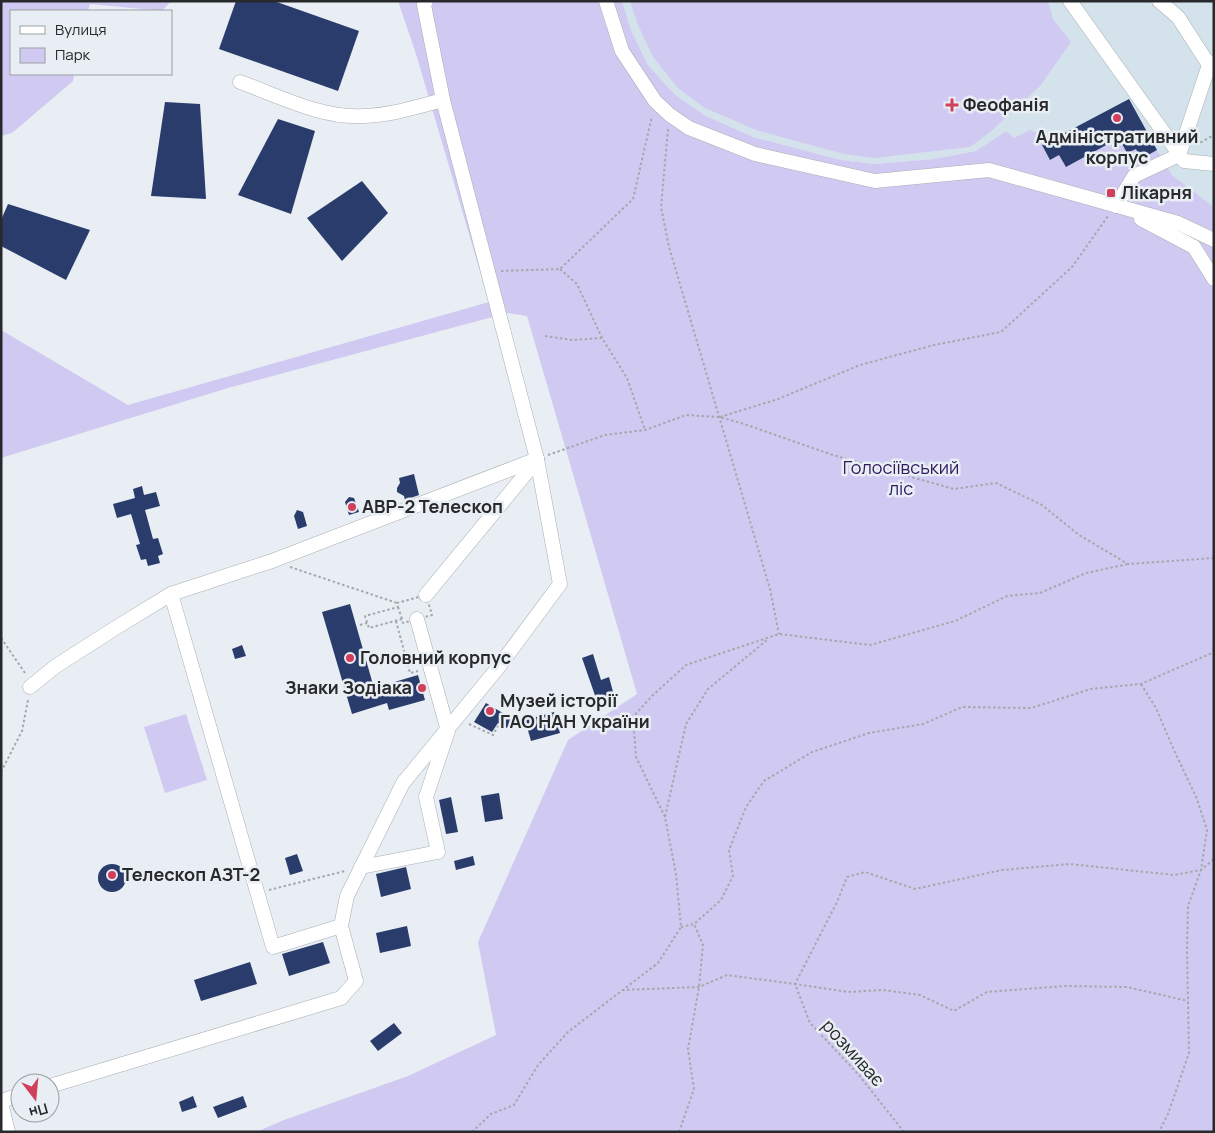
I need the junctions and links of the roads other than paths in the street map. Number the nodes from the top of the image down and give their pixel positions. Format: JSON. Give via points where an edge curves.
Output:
{"nodes":[{"id":1,"x":426,"y":1,"type":"edge"},
{"id":2,"x":606,"y":1,"type":"edge"},
{"id":3,"x":1070,"y":1,"type":"edge"},
{"id":4,"x":1159,"y":1,"type":"edge"},
{"id":5,"x":1212,"y":64,"type":"edge"},
{"id":6,"x":240,"y":82,"type":"dead end"},
{"id":7,"x":443,"y":100,"type":"junction"},
{"id":8,"x":1180,"y":154,"type":"junction"},
{"id":9,"x":1214,"y":164,"type":"edge"},
{"id":10,"x":1116,"y":206,"type":"junction"},
{"id":11,"x":1214,"y":240,"type":"edge"},
{"id":12,"x":1214,"y":279,"type":"edge"},
{"id":13,"x":537,"y":459,"type":"junction"},
{"id":14,"x":171,"y":594,"type":"junction"},
{"id":15,"x":426,"y":595,"type":"road end"},
{"id":16,"x":417,"y":619,"type":"road end"},
{"id":17,"x":30,"y":687,"type":"road end"},
{"id":18,"x":448,"y":731,"type":"junction"},
{"id":19,"x":362,"y":867,"type":"junction"},
{"id":20,"x":341,"y":926,"type":"junction"},
{"id":21,"x":60,"y":1083,"type":"edge"},
{"id":22,"x":1,"y":1101,"type":"edge"},
{"id":23,"x":8,"y":1132,"type":"edge"}],
"edges":[{"from":1,"to":7,"type":"lane","via":[[424,5]]},
{"from":2,"to":10,"type":"lane","via":[[622,51],[655,101],[689,128],[754,154],[876,181],[989,170]]},
{"from":3,"to":8,"type":"lane"},
{"from":4,"to":5,"type":"lane","via":[[1178,17]]},
{"from":5,"to":8,"type":"lane"},
{"from":6,"to":7,"type":"lane","via":[[312,109],[338,114],[391,113]]},
{"from":7,"to":13,"type":"lane"},
{"from":8,"to":9,"type":"lane","via":[[1184,161]]},
{"from":8,"to":10,"type":"lane","via":[[1134,176]]},
{"from":10,"to":11,"type":"lane","via":[[1178,223]]},
{"from":10,"to":12,"type":"lane","via":[[1194,247]]},
{"from":13,"to":14,"type":"lane","via":[[272,561]]},
{"from":13,"to":15,"type":"lane"},
{"from":13,"to":18,"type":"lane","via":[[560,584]]},
{"from":14,"to":17,"type":"lane","via":[[56,666]]},
{"from":14,"to":20,"type":"lane","via":[[273,947]]},
{"from":16,"to":18,"type":"lane"},
{"from":18,"to":19,"type":"lane","via":[[404,783]]},
{"from":18,"to":19,"type":"lane","via":[[426,797],[438,852]]},
{"from":19,"to":20,"type":"lane","via":[[347,896]]},
{"from":20,"to":21,"type":"lane","via":[[356,981],[341,998]]},
{"from":22,"to":23,"type":"lane"}]}
